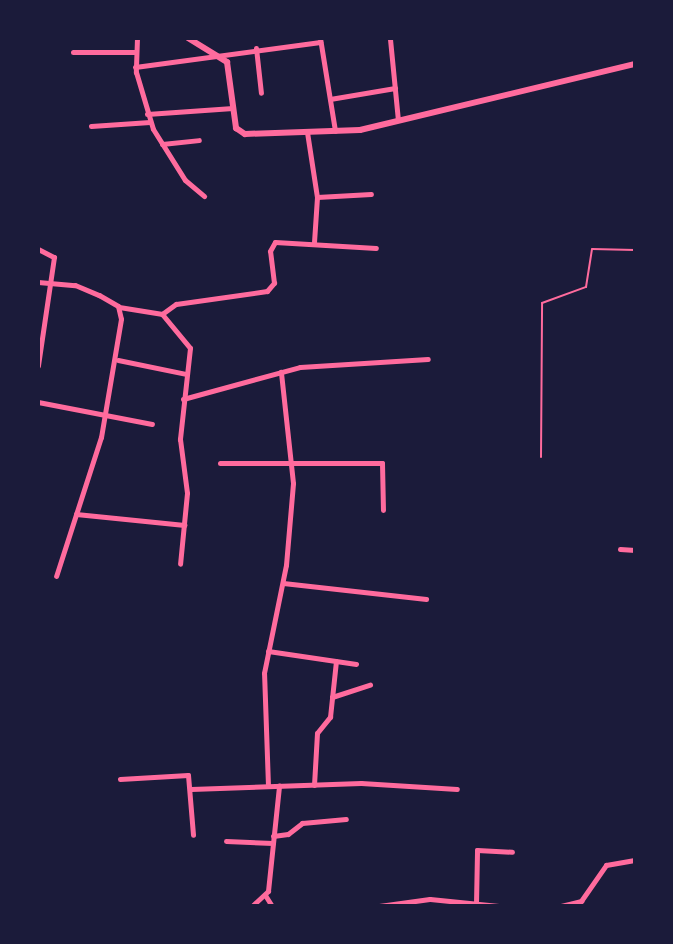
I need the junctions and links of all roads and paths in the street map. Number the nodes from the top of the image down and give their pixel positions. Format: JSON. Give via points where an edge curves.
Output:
{"nodes":[{"id":1,"x":137,"y":38,"type":"edge"},
{"id":2,"x":188,"y":38,"type":"edge"},
{"id":3,"x":390,"y":39,"type":"edge"},
{"id":4,"x":320,"y":40,"type":"edge"},
{"id":5,"x":256,"y":48,"type":"junction"},
{"id":6,"x":73,"y":52,"type":"dead end"},
{"id":7,"x":135,"y":52,"type":"junction"},
{"id":8,"x":222,"y":56,"type":"junction"},
{"id":9,"x":635,"y":64,"type":"edge"},
{"id":10,"x":135,"y":67,"type":"junction"},
{"id":11,"x":395,"y":88,"type":"junction"},
{"id":12,"x":261,"y":93,"type":"dead end"},
{"id":13,"x":330,"y":99,"type":"junction"},
{"id":14,"x":233,"y":108,"type":"junction"},
{"id":15,"x":147,"y":114,"type":"junction"},
{"id":16,"x":398,"y":120,"type":"junction"},
{"id":17,"x":150,"y":122,"type":"junction"},
{"id":18,"x":91,"y":126,"type":"dead end"},
{"id":19,"x":335,"y":131,"type":"junction"},
{"id":20,"x":307,"y":132,"type":"junction"},
{"id":21,"x":199,"y":140,"type":"dead end"},
{"id":22,"x":162,"y":144,"type":"junction"},
{"id":23,"x":371,"y":194,"type":"dead end"},
{"id":24,"x":204,"y":196,"type":"dead end"},
{"id":25,"x":317,"y":197,"type":"junction"},
{"id":26,"x":314,"y":242,"type":"junction"},
{"id":27,"x":376,"y":248,"type":"dead end"},
{"id":28,"x":38,"y":249,"type":"edge"},
{"id":29,"x":635,"y":250,"type":"edge"},
{"id":30,"x":38,"y":282,"type":"edge"},
{"id":31,"x":51,"y":282,"type":"junction"},
{"id":32,"x":118,"y":306,"type":"junction"},
{"id":33,"x":162,"y":314,"type":"junction"},
{"id":34,"x":428,"y":359,"type":"dead end"},
{"id":35,"x":118,"y":360,"type":"junction"},
{"id":36,"x":38,"y":366,"type":"edge"},
{"id":37,"x":281,"y":372,"type":"junction"},
{"id":38,"x":186,"y":374,"type":"junction"},
{"id":39,"x":183,"y":399,"type":"junction"},
{"id":40,"x":38,"y":402,"type":"edge"},
{"id":41,"x":107,"y":412,"type":"junction"},
{"id":42,"x":152,"y":424,"type":"dead end"},
{"id":43,"x":541,"y":457,"type":"dead end"},
{"id":44,"x":293,"y":461,"type":"junction"},
{"id":45,"x":220,"y":463,"type":"dead end"},
{"id":46,"x":383,"y":510,"type":"dead end"},
{"id":47,"x":76,"y":514,"type":"junction"},
{"id":48,"x":184,"y":525,"type":"junction"},
{"id":49,"x":620,"y":549,"type":"dead end"},
{"id":50,"x":635,"y":550,"type":"edge"},
{"id":51,"x":180,"y":564,"type":"dead end"},
{"id":52,"x":56,"y":576,"type":"dead end"},
{"id":53,"x":283,"y":583,"type":"junction"},
{"id":54,"x":426,"y":599,"type":"dead end"},
{"id":55,"x":268,"y":651,"type":"junction"},
{"id":56,"x":336,"y":661,"type":"junction"},
{"id":57,"x":356,"y":664,"type":"dead end"},
{"id":58,"x":370,"y":685,"type":"dead end"},
{"id":59,"x":332,"y":697,"type":"junction"},
{"id":60,"x":120,"y":779,"type":"dead end"},
{"id":61,"x":314,"y":785,"type":"junction"},
{"id":62,"x":268,"y":786,"type":"junction"},
{"id":63,"x":279,"y":786,"type":"junction"},
{"id":64,"x":191,"y":789,"type":"junction"},
{"id":65,"x":457,"y":789,"type":"dead end"},
{"id":66,"x":346,"y":819,"type":"dead end"},
{"id":67,"x":193,"y":835,"type":"dead end"},
{"id":68,"x":273,"y":839,"type":"junction"},
{"id":69,"x":226,"y":841,"type":"dead end"},
{"id":70,"x":512,"y":852,"type":"dead end"},
{"id":71,"x":635,"y":860,"type":"edge"},
{"id":72,"x":265,"y":895,"type":"junction"},
{"id":73,"x":450,"y":903,"type":"edge"},
{"id":74,"x":476,"y":904,"type":"junction"},
{"id":75,"x":579,"y":905,"type":"edge"},
{"id":76,"x":252,"y":906,"type":"edge"},
{"id":77,"x":272,"y":906,"type":"edge"},
{"id":78,"x":379,"y":906,"type":"edge"},
{"id":79,"x":499,"y":906,"type":"edge"},
{"id":80,"x":561,"y":906,"type":"edge"}],
"edges":[{"from":1,"to":7,"type":"street"},
{"from":2,"to":8,"type":"street"},
{"from":3,"to":11,"type":"street"},
{"from":4,"to":5,"type":"street"},
{"from":4,"to":13,"type":"street"},
{"from":5,"to":8,"type":"street"},
{"from":5,"to":12,"type":"street"},
{"from":6,"to":7,"type":"street"},
{"from":7,"to":10,"type":"street"},
{"from":8,"to":10,"type":"street"},
{"from":8,"to":14,"type":"street"},
{"from":9,"to":16,"type":"street"},
{"from":10,"to":15,"type":"street"},
{"from":11,"to":13,"type":"street"},
{"from":11,"to":16,"type":"street"},
{"from":13,"to":19,"type":"street"},
{"from":14,"to":15,"type":"street"},
{"from":14,"to":20,"type":"street","via":[[236,128],[245,134]]},
{"from":15,"to":17,"type":"street"},
{"from":16,"to":19,"type":"street"},
{"from":17,"to":18,"type":"street"},
{"from":17,"to":22,"type":"street"},
{"from":19,"to":20,"type":"street"},
{"from":20,"to":25,"type":"street"},
{"from":21,"to":22,"type":"street"},
{"from":22,"to":24,"type":"street","via":[[185,180]]},
{"from":23,"to":25,"type":"street"},
{"from":25,"to":26,"type":"street"},
{"from":26,"to":27,"type":"street"},
{"from":26,"to":33,"type":"street","via":[[271,245],[274,283],[267,291],[176,304]]},
{"from":28,"to":31,"type":"street","via":[[52,251]]},
{"from":29,"to":43,"type":"lane","via":[[592,249],[586,287],[542,303]]},
{"from":30,"to":31,"type":"street"},
{"from":31,"to":32,"type":"street","via":[[75,285]]},
{"from":31,"to":36,"type":"street"},
{"from":32,"to":33,"type":"street"},
{"from":32,"to":35,"type":"street"},
{"from":33,"to":38,"type":"street","via":[[190,348]]},
{"from":34,"to":37,"type":"street"},
{"from":35,"to":38,"type":"street"},
{"from":35,"to":41,"type":"street"},
{"from":37,"to":39,"type":"street"},
{"from":37,"to":44,"type":"street"},
{"from":38,"to":39,"type":"street"},
{"from":39,"to":48,"type":"street"},
{"from":40,"to":41,"type":"street"},
{"from":41,"to":42,"type":"street"},
{"from":41,"to":47,"type":"street"},
{"from":44,"to":45,"type":"street"},
{"from":44,"to":46,"type":"street","via":[[382,463]]},
{"from":44,"to":53,"type":"street"},
{"from":47,"to":48,"type":"street"},
{"from":47,"to":52,"type":"street"},
{"from":48,"to":51,"type":"street"},
{"from":49,"to":50,"type":"street"},
{"from":53,"to":54,"type":"street"},
{"from":53,"to":55,"type":"street"},
{"from":55,"to":56,"type":"street"},
{"from":55,"to":62,"type":"street","via":[[262,698]]},
{"from":56,"to":57,"type":"street"},
{"from":56,"to":59,"type":"street"},
{"from":58,"to":59,"type":"street"},
{"from":59,"to":61,"type":"street","via":[[329,720],[317,733]]},
{"from":60,"to":64,"type":"street","via":[[184,773]]},
{"from":61,"to":63,"type":"street"},
{"from":61,"to":65,"type":"street"},
{"from":62,"to":63,"type":"street"},
{"from":62,"to":64,"type":"street"},
{"from":63,"to":68,"type":"street"},
{"from":64,"to":67,"type":"street"},
{"from":66,"to":68,"type":"street","via":[[302,823]]},
{"from":68,"to":69,"type":"street"},
{"from":68,"to":72,"type":"street"},
{"from":70,"to":74,"type":"street","via":[[477,850]]},
{"from":71,"to":75,"type":"street","via":[[601,869]]},
{"from":72,"to":76,"type":"street"},
{"from":72,"to":77,"type":"street"},
{"from":73,"to":74,"type":"street"},
{"from":73,"to":78,"type":"street","via":[[395,900]]},
{"from":74,"to":79,"type":"street"},
{"from":75,"to":80,"type":"street"}]}
